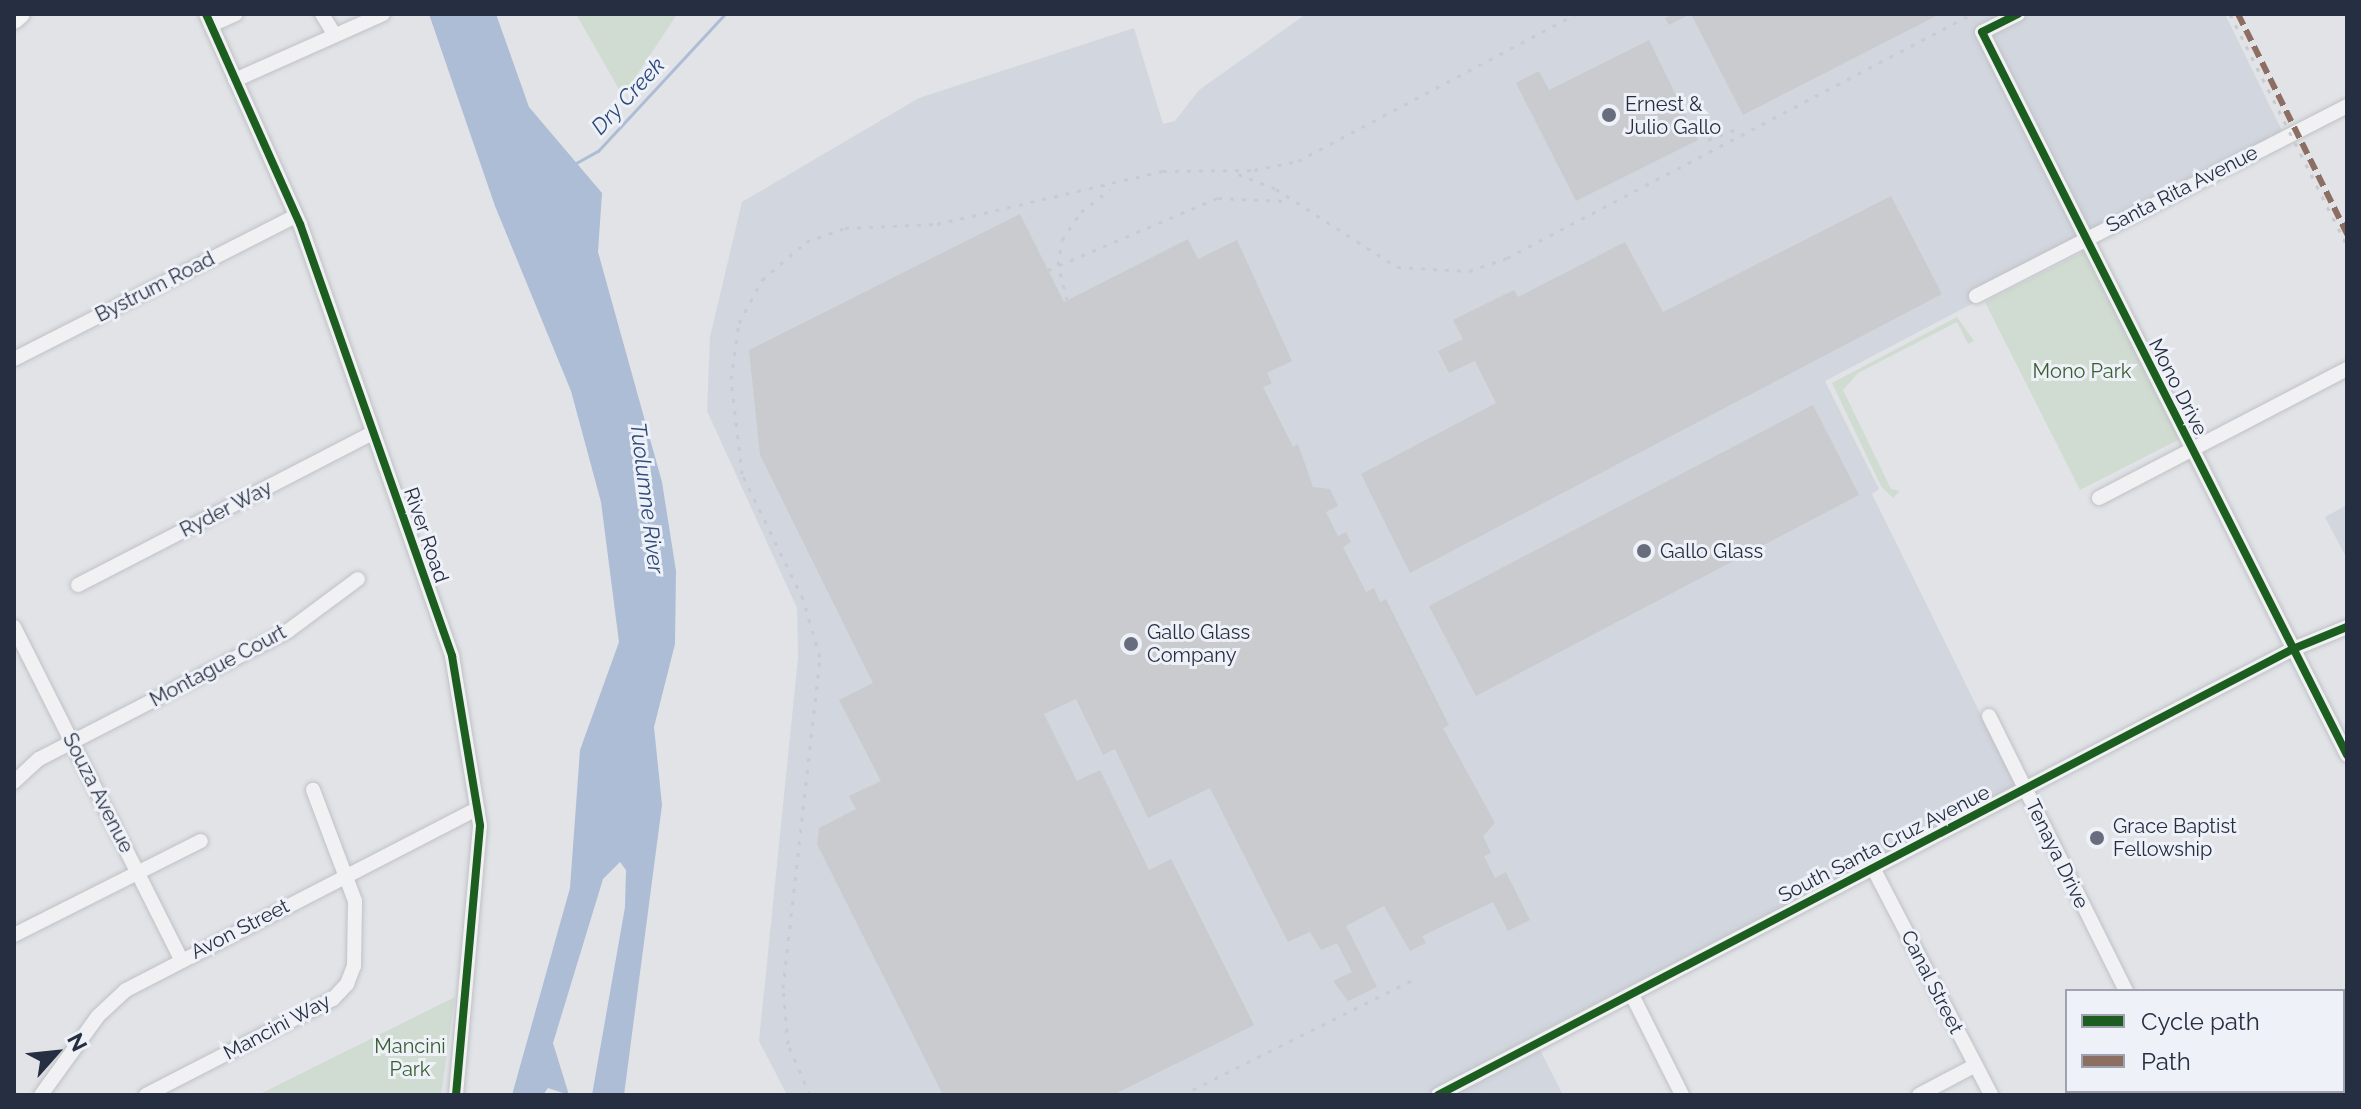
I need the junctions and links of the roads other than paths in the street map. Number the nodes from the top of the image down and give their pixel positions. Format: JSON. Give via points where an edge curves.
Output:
{"nodes":[{"id":1,"x":21,"y":14,"type":"edge"},
{"id":2,"x":236,"y":14,"type":"edge"},
{"id":3,"x":322,"y":14,"type":"edge"},
{"id":4,"x":383,"y":14,"type":"edge"},
{"id":5,"x":2018,"y":14,"type":"edge"},
{"id":6,"x":14,"y":20,"type":"edge"},
{"id":7,"x":208,"y":20,"type":"edge"},
{"id":8,"x":334,"y":34,"type":"junction"},
{"id":9,"x":235,"y":80,"type":"junction"},
{"id":10,"x":2347,"y":106,"type":"edge"},
{"id":11,"x":296,"y":216,"type":"junction"},
{"id":12,"x":2086,"y":238,"type":"junction"},
{"id":13,"x":1976,"y":296,"type":"dead end"},
{"id":14,"x":14,"y":359,"type":"edge"},
{"id":15,"x":2347,"y":369,"type":"edge"},
{"id":16,"x":373,"y":433,"type":"junction"},
{"id":17,"x":2192,"y":450,"type":"junction"},
{"id":18,"x":2099,"y":498,"type":"dead end"},
{"id":19,"x":358,"y":579,"type":"dead end"},
{"id":20,"x":78,"y":585,"type":"dead end"},
{"id":21,"x":14,"y":627,"type":"edge"},
{"id":22,"x":2347,"y":627,"type":"edge"},
{"id":23,"x":2293,"y":649,"type":"junction"},
{"id":24,"x":1989,"y":716,"type":"dead end"},
{"id":25,"x":72,"y":743,"type":"junction"},
{"id":26,"x":2347,"y":755,"type":"edge"},
{"id":27,"x":14,"y":782,"type":"edge"},
{"id":28,"x":2025,"y":789,"type":"junction"},
{"id":29,"x":313,"y":790,"type":"dead end"},
{"id":30,"x":477,"y":809,"type":"junction"},
{"id":31,"x":201,"y":841,"type":"dead end"},
{"id":32,"x":1873,"y":868,"type":"junction"},
{"id":33,"x":138,"y":872,"type":"junction"},
{"id":34,"x":345,"y":876,"type":"junction"},
{"id":35,"x":14,"y":935,"type":"edge"},
{"id":36,"x":181,"y":959,"type":"junction"},
{"id":37,"x":2125,"y":989,"type":"edge"},
{"id":38,"x":1632,"y":995,"type":"junction"},
{"id":39,"x":1976,"y":1065,"type":"junction"},
{"id":40,"x":43,"y":1095,"type":"edge"},
{"id":41,"x":146,"y":1095,"type":"edge"},
{"id":42,"x":456,"y":1095,"type":"edge"},
{"id":43,"x":1438,"y":1095,"type":"edge"},
{"id":44,"x":1682,"y":1095,"type":"edge"},
{"id":45,"x":1919,"y":1095,"type":"edge"},
{"id":46,"x":1991,"y":1095,"type":"edge"}],
"edges":[{"from":1,"to":6,"type":"main road"},
{"from":2,"to":7,"type":"street"},
{"from":3,"to":8,"type":"street"},
{"from":4,"to":8,"type":"street"},
{"from":5,"to":12,"type":"street","name":"Mono Drive","via":[[1982,32]]},
{"from":7,"to":9,"type":"street","name":"River Road"},
{"from":8,"to":9,"type":"street"},
{"from":9,"to":11,"type":"street","name":"River Road"},
{"from":10,"to":12,"type":"street","name":"Santa Rita Avenue"},
{"from":11,"to":14,"type":"street","name":"Bystrum Road"},
{"from":11,"to":16,"type":"street","name":"River Road"},
{"from":12,"to":13,"type":"street","name":"Santa Rita Avenue"},
{"from":12,"to":17,"type":"street","name":"Mono Drive"},
{"from":15,"to":17,"type":"street"},
{"from":16,"to":20,"type":"street","name":"Ryder Way"},
{"from":16,"to":30,"type":"street","name":"River Road","via":[[452,656]]},
{"from":17,"to":18,"type":"street"},
{"from":17,"to":23,"type":"street","name":"Mono Drive"},
{"from":19,"to":25,"type":"street","name":"Montague Court","via":[[288,631]]},
{"from":21,"to":25,"type":"street","name":"Souza Avenue"},
{"from":22,"to":23,"type":"street","name":"South Santa Cruz Avenue"},
{"from":23,"to":26,"type":"street","name":"Mono Drive"},
{"from":23,"to":28,"type":"street","name":"South Santa Cruz Avenue"},
{"from":24,"to":28,"type":"street","name":"Tenaya Drive"},
{"from":25,"to":27,"type":"street","name":"Montague Court"},
{"from":25,"to":33,"type":"street","name":"Souza Avenue"},
{"from":28,"to":32,"type":"street","name":"South Santa Cruz Avenue"},
{"from":28,"to":37,"type":"street","name":"Tenaya Drive"},
{"from":29,"to":34,"type":"street","name":"Mancini Way"},
{"from":30,"to":34,"type":"street","name":"Avon Street"},
{"from":30,"to":42,"type":"street","name":"River Road"},
{"from":31,"to":33,"type":"street"},
{"from":32,"to":38,"type":"street","name":"South Santa Cruz Avenue"},
{"from":32,"to":39,"type":"street","name":"Canal Street"},
{"from":33,"to":35,"type":"street"},
{"from":33,"to":36,"type":"street","name":"Souza Avenue"},
{"from":34,"to":36,"type":"street","name":"Avon Street"},
{"from":34,"to":41,"type":"street","name":"Mancini Way","via":[[357,913],[354,966],[341,993]]},
{"from":36,"to":40,"type":"street","name":"Avon Street","via":[[111,1002]]},
{"from":38,"to":43,"type":"street","name":"South Santa Cruz Avenue"},
{"from":38,"to":44,"type":"street"},
{"from":39,"to":45,"type":"street"},
{"from":39,"to":46,"type":"street","name":"Canal Street"}]}
